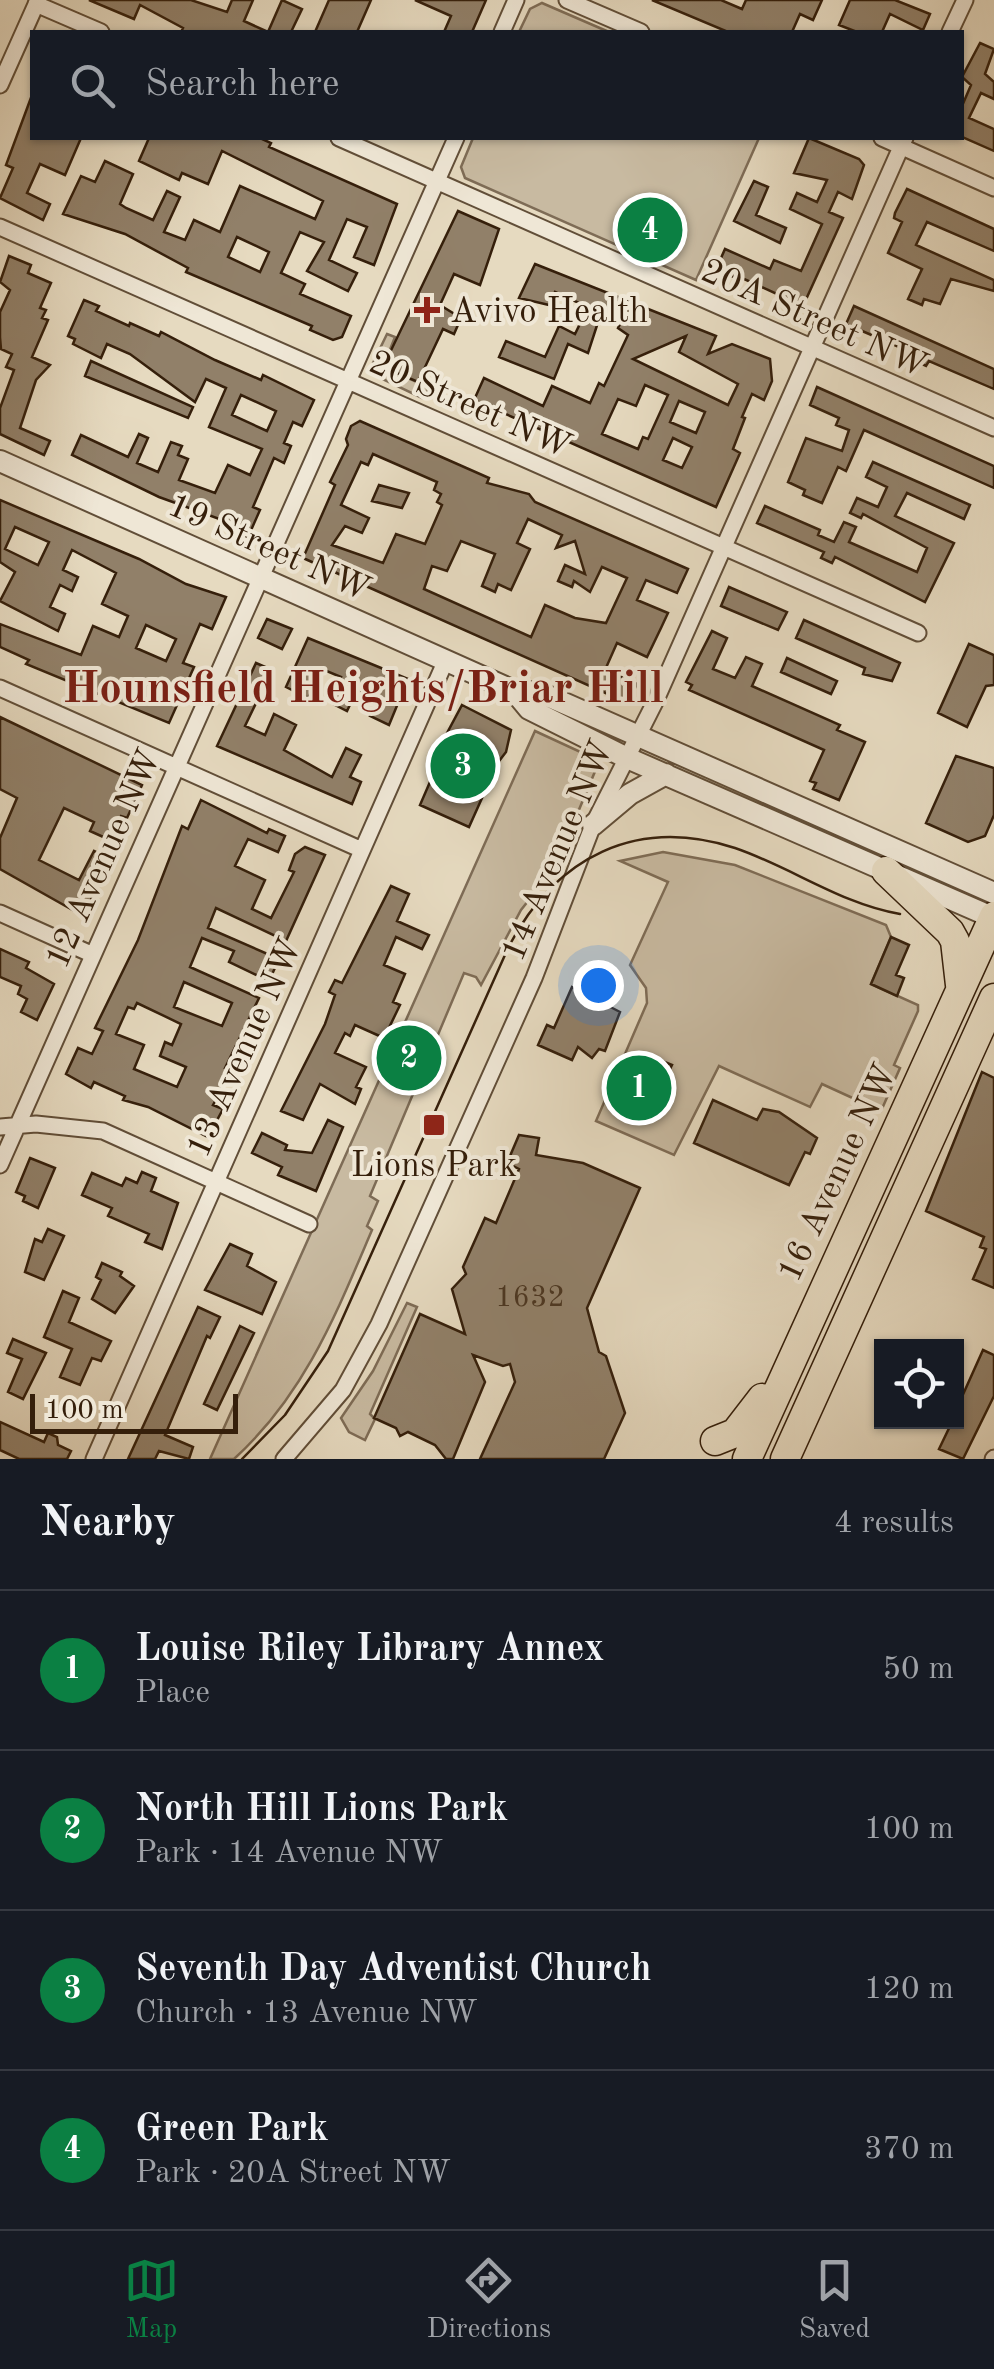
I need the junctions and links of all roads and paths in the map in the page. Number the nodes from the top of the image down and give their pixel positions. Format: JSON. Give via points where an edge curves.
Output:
{"nodes":[{"id":1,"x":516,"y":0,"type":"edge"},
{"id":2,"x":567,"y":0,"type":"edge"},
{"id":3,"x":965,"y":0,"type":"edge"},
{"id":4,"x":37,"y":2,"type":"edge"},
{"id":5,"x":97,"y":30,"type":"edge"},
{"id":6,"x":503,"y":30,"type":"edge"},
{"id":7,"x":635,"y":30,"type":"edge"},
{"id":8,"x":951,"y":30,"type":"edge"},
{"id":9,"x":0,"y":84,"type":"edge"},
{"id":10,"x":344,"y":140,"type":"edge"},
{"id":11,"x":455,"y":140,"type":"edge"},
{"id":12,"x":903,"y":142,"type":"edge"},
{"id":13,"x":436,"y":181,"type":"junction"},
{"id":14,"x":994,"y":188,"type":"edge"},
{"id":15,"x":0,"y":227,"type":"edge"},
{"id":16,"x":812,"y":348,"type":"junction"},
{"id":17,"x":348,"y":381,"type":"junction"},
{"id":18,"x":994,"y":428,"type":"edge"},
{"id":19,"x":0,"y":461,"type":"edge"},
{"id":20,"x":724,"y":546,"type":"junction"},
{"id":21,"x":260,"y":577,"type":"junction"},
{"id":22,"x":918,"y":633,"type":"dead end"},
{"id":23,"x":446,"y":660,"type":"junction"},
{"id":24,"x":0,"y":688,"type":"edge"},
{"id":25,"x":514,"y":690,"type":"junction"},
{"id":26,"x":637,"y":737,"type":"junction"},
{"id":27,"x":625,"y":756,"type":"junction"},
{"id":28,"x":176,"y":766,"type":"junction"},
{"id":29,"x":666,"y":774,"type":"junction"},
{"id":30,"x":593,"y":825,"type":"junction"},
{"id":31,"x":362,"y":850,"type":"junction"},
{"id":32,"x":886,"y":871,"type":"junction"},
{"id":33,"x":994,"y":893,"type":"edge"},
{"id":34,"x":0,"y":913,"type":"edge"},
{"id":35,"x":994,"y":917,"type":"edge"},
{"id":36,"x":91,"y":954,"type":"junction"},
{"id":37,"x":960,"y":992,"type":"junction"},
{"id":38,"x":994,"y":998,"type":"edge"},
{"id":39,"x":0,"y":1126,"type":"edge"},
{"id":40,"x":18,"y":1126,"type":"junction"},
{"id":41,"x":0,"y":1164,"type":"edge"},
{"id":42,"x":218,"y":1180,"type":"junction"},
{"id":43,"x":310,"y":1224,"type":"dead end"},
{"id":44,"x":788,"y":1366,"type":"junction"},
{"id":45,"x":715,"y":1441,"type":"dead end"},
{"id":46,"x":94,"y":1459,"type":"edge"},
{"id":47,"x":284,"y":1459,"type":"edge"},
{"id":48,"x":747,"y":1459,"type":"edge"},
{"id":49,"x":785,"y":1459,"type":"edge"}],
"edges":[{"from":1,"to":6,"type":"street"},
{"from":2,"to":7,"type":"street"},
{"from":3,"to":8,"type":"street"},
{"from":4,"to":5,"type":"street"},
{"from":4,"to":9,"type":"street"},
{"from":10,"to":13,"type":"street","name":"20A Street NW"},
{"from":11,"to":13,"type":"street","name":"12 Avenue NW"},
{"from":12,"to":14,"type":"street"},
{"from":12,"to":16,"type":"street","name":"14 Avenue NW"},
{"from":13,"to":16,"type":"street","name":"20A Street NW"},
{"from":13,"to":17,"type":"street","name":"12 Avenue NW"},
{"from":15,"to":17,"type":"street","name":"20 Street NW"},
{"from":16,"to":18,"type":"street","name":"20A Street NW"},
{"from":16,"to":20,"type":"street","name":"14 Avenue NW"},
{"from":17,"to":20,"type":"street","name":"20 Street NW"},
{"from":17,"to":21,"type":"street","name":"12 Avenue NW"},
{"from":19,"to":21,"type":"street","name":"19 Street NW"},
{"from":20,"to":22,"type":"street","name":"20 Street NW"},
{"from":20,"to":26,"type":"street","name":"14 Avenue NW"},
{"from":21,"to":23,"type":"street","name":"19 Street NW"},
{"from":21,"to":28,"type":"street","name":"12 Avenue NW"},
{"from":23,"to":25,"type":"street","name":"19 Street NW"},
{"from":23,"to":31,"type":"street","name":"13 Avenue NW"},
{"from":24,"to":28,"type":"street"},
{"from":25,"to":26,"type":"street","name":"19 Street NW","via":[[540,693]]},
{"from":25,"to":27,"type":"street","name":"19 Street NW","via":[[528,709]]},
{"from":26,"to":27,"type":"street","name":"14 Avenue NW"},
{"from":26,"to":33,"type":"street","name":"19 Street NW"},
{"from":27,"to":29,"type":"street","name":"19 Street NW"},
{"from":27,"to":30,"type":"street","name":"14 Avenue NW"},
{"from":28,"to":31,"type":"street"},
{"from":28,"to":36,"type":"street","name":"12 Avenue NW"},
{"from":29,"to":30,"type":"street"},
{"from":29,"to":32,"type":"street","name":"19 Street NW"},
{"from":30,"to":47,"type":"street","name":"14 Avenue NW","via":[[534,978],[368,1349],[328,1410]]},
{"from":31,"to":42,"type":"street","name":"13 Avenue NW"},
{"from":32,"to":35,"type":"street","name":"19 Street NW"},
{"from":32,"to":37,"type":"highway","via":[[956,941]]},
{"from":34,"to":36,"type":"street"},
{"from":35,"to":37,"type":"highway","name":"16 Avenue NW"},
{"from":36,"to":40,"type":"street","name":"12 Avenue NW"},
{"from":37,"to":44,"type":"highway","name":"16 Avenue NW"},
{"from":38,"to":49,"type":"highway","name":"16 Avenue NW"},
{"from":39,"to":40,"type":"street"},
{"from":40,"to":41,"type":"street","name":"12 Avenue NW"},
{"from":40,"to":42,"type":"street","via":[[103,1130]]},
{"from":42,"to":43,"type":"street"},
{"from":42,"to":46,"type":"street","name":"13 Avenue NW"},
{"from":44,"to":45,"type":"highway","via":[[735,1433]]},
{"from":44,"to":48,"type":"highway","name":"16 Avenue NW"}]}
